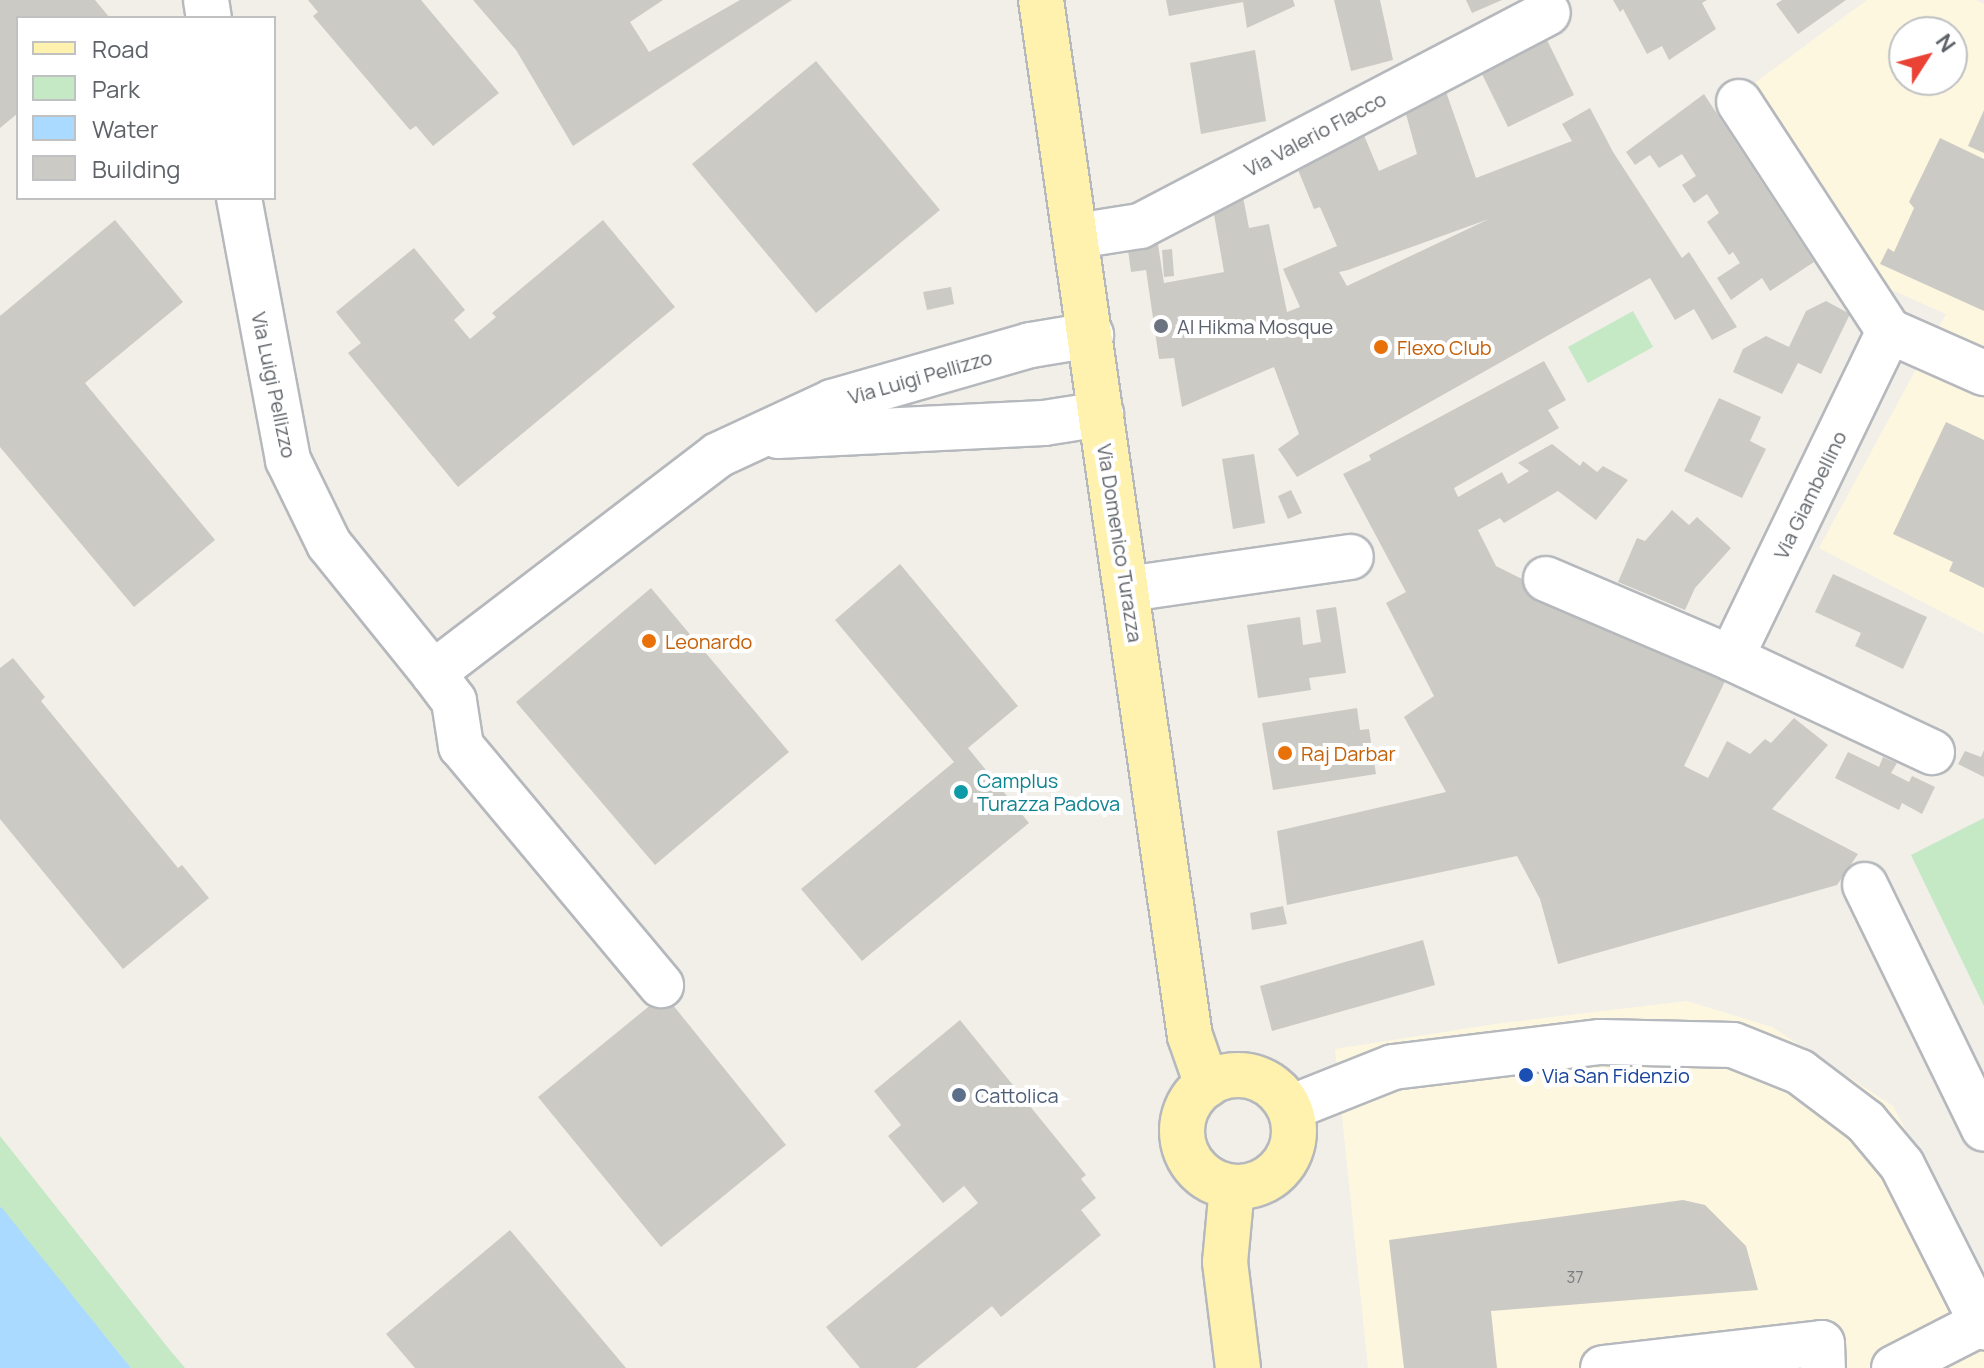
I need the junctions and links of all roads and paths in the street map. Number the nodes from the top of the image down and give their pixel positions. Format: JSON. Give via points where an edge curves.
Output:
{"nodes":[{"id":1,"x":1041,"y":0,"type":"edge"},
{"id":2,"x":1548,"y":13,"type":"dead end"},
{"id":3,"x":1739,"y":102,"type":"dead end"},
{"id":4,"x":239,"y":200,"type":"edge"},
{"id":5,"x":1076,"y":236,"type":"junction"},
{"id":6,"x":1889,"y":331,"type":"junction"},
{"id":7,"x":1091,"y":335,"type":"junction"},
{"id":8,"x":1984,"y":373,"type":"edge"},
{"id":9,"x":1101,"y":414,"type":"junction"},
{"id":10,"x":756,"y":437,"type":"junction"},
{"id":11,"x":1351,"y":557,"type":"dead end"},
{"id":12,"x":1546,"y":579,"type":"dead end"},
{"id":13,"x":1128,"y":589,"type":"junction"},
{"id":14,"x":1731,"y":658,"type":"junction"},
{"id":15,"x":433,"y":673,"type":"junction"},
{"id":16,"x":1932,"y":752,"type":"dead end"},
{"id":17,"x":1865,"y":885,"type":"dead end"},
{"id":18,"x":661,"y":985,"type":"dead end"},
{"id":19,"x":1207,"y":1085,"type":"junction"},
{"id":20,"x":1290,"y":1108,"type":"junction"},
{"id":21,"x":1984,"y":1129,"type":"edge"},
{"id":22,"x":1232,"y":1187,"type":"junction"},
{"id":23,"x":1983,"y":1325,"type":"edge"},
{"id":24,"x":1238,"y":1368,"type":"edge"},
{"id":25,"x":1603,"y":1368,"type":"edge"},
{"id":26,"x":1823,"y":1368,"type":"edge"},
{"id":27,"x":1894,"y":1368,"type":"edge"}],
"edges":[{"from":1,"to":5,"type":"main road","name":"Via Domenico Turazza"},
{"from":2,"to":5,"type":"street","name":"Via Valerio Flacco","via":[[1140,226]]},
{"from":3,"to":6,"type":"street"},
{"from":4,"to":15,"type":"street","name":"Via Luigi Pellizzo","via":[[288,460],[329,544]]},
{"from":5,"to":7,"type":"main road","name":"Via Domenico Turazza"},
{"from":6,"to":8,"type":"street"},
{"from":6,"to":14,"type":"street","name":"Via Giambellino"},
{"from":7,"to":9,"type":"main road","name":"Via Domenico Turazza"},
{"from":7,"to":10,"type":"street","name":"Via Luigi Pellizzo","via":[[1031,345],[832,402]]},
{"from":9,"to":10,"type":"street","name":"Via Luigi Pellizzo","via":[[1044,423]]},
{"from":9,"to":13,"type":"main road","name":"Via Domenico Turazza"},
{"from":10,"to":15,"type":"street","name":"Via Luigi Pellizzo","via":[[718,455]]},
{"from":11,"to":13,"type":"street"},
{"from":12,"to":14,"type":"street"},
{"from":13,"to":19,"type":"main road","name":"Via Domenico Turazza","via":[[1190,1036]]},
{"from":14,"to":16,"type":"street"},
{"from":15,"to":18,"type":"street","name":"Via Luigi Pellizzo","via":[[454,701],[461,746]]},
{"from":17,"to":21,"type":"street"},
{"from":19,"to":20,"type":"main road","via":[[1244,1075],[1279,1092]]},
{"from":19,"to":22,"type":"main road","via":[[1186,1111],[1184,1145],[1201,1174]]},
{"from":20,"to":22,"type":"main road","via":[[1295,1131],[1290,1155],[1276,1174],[1255,1185]]},
{"from":20,"to":23,"type":"street","via":[[1393,1067],[1600,1042],[1733,1045],[1800,1072],[1866,1122],[1902,1165]]},
{"from":22,"to":24,"type":"main road","via":[[1225,1262]]},
{"from":23,"to":27,"type":"street"},
{"from":25,"to":26,"type":"street","via":[[1822,1343]]}]}
